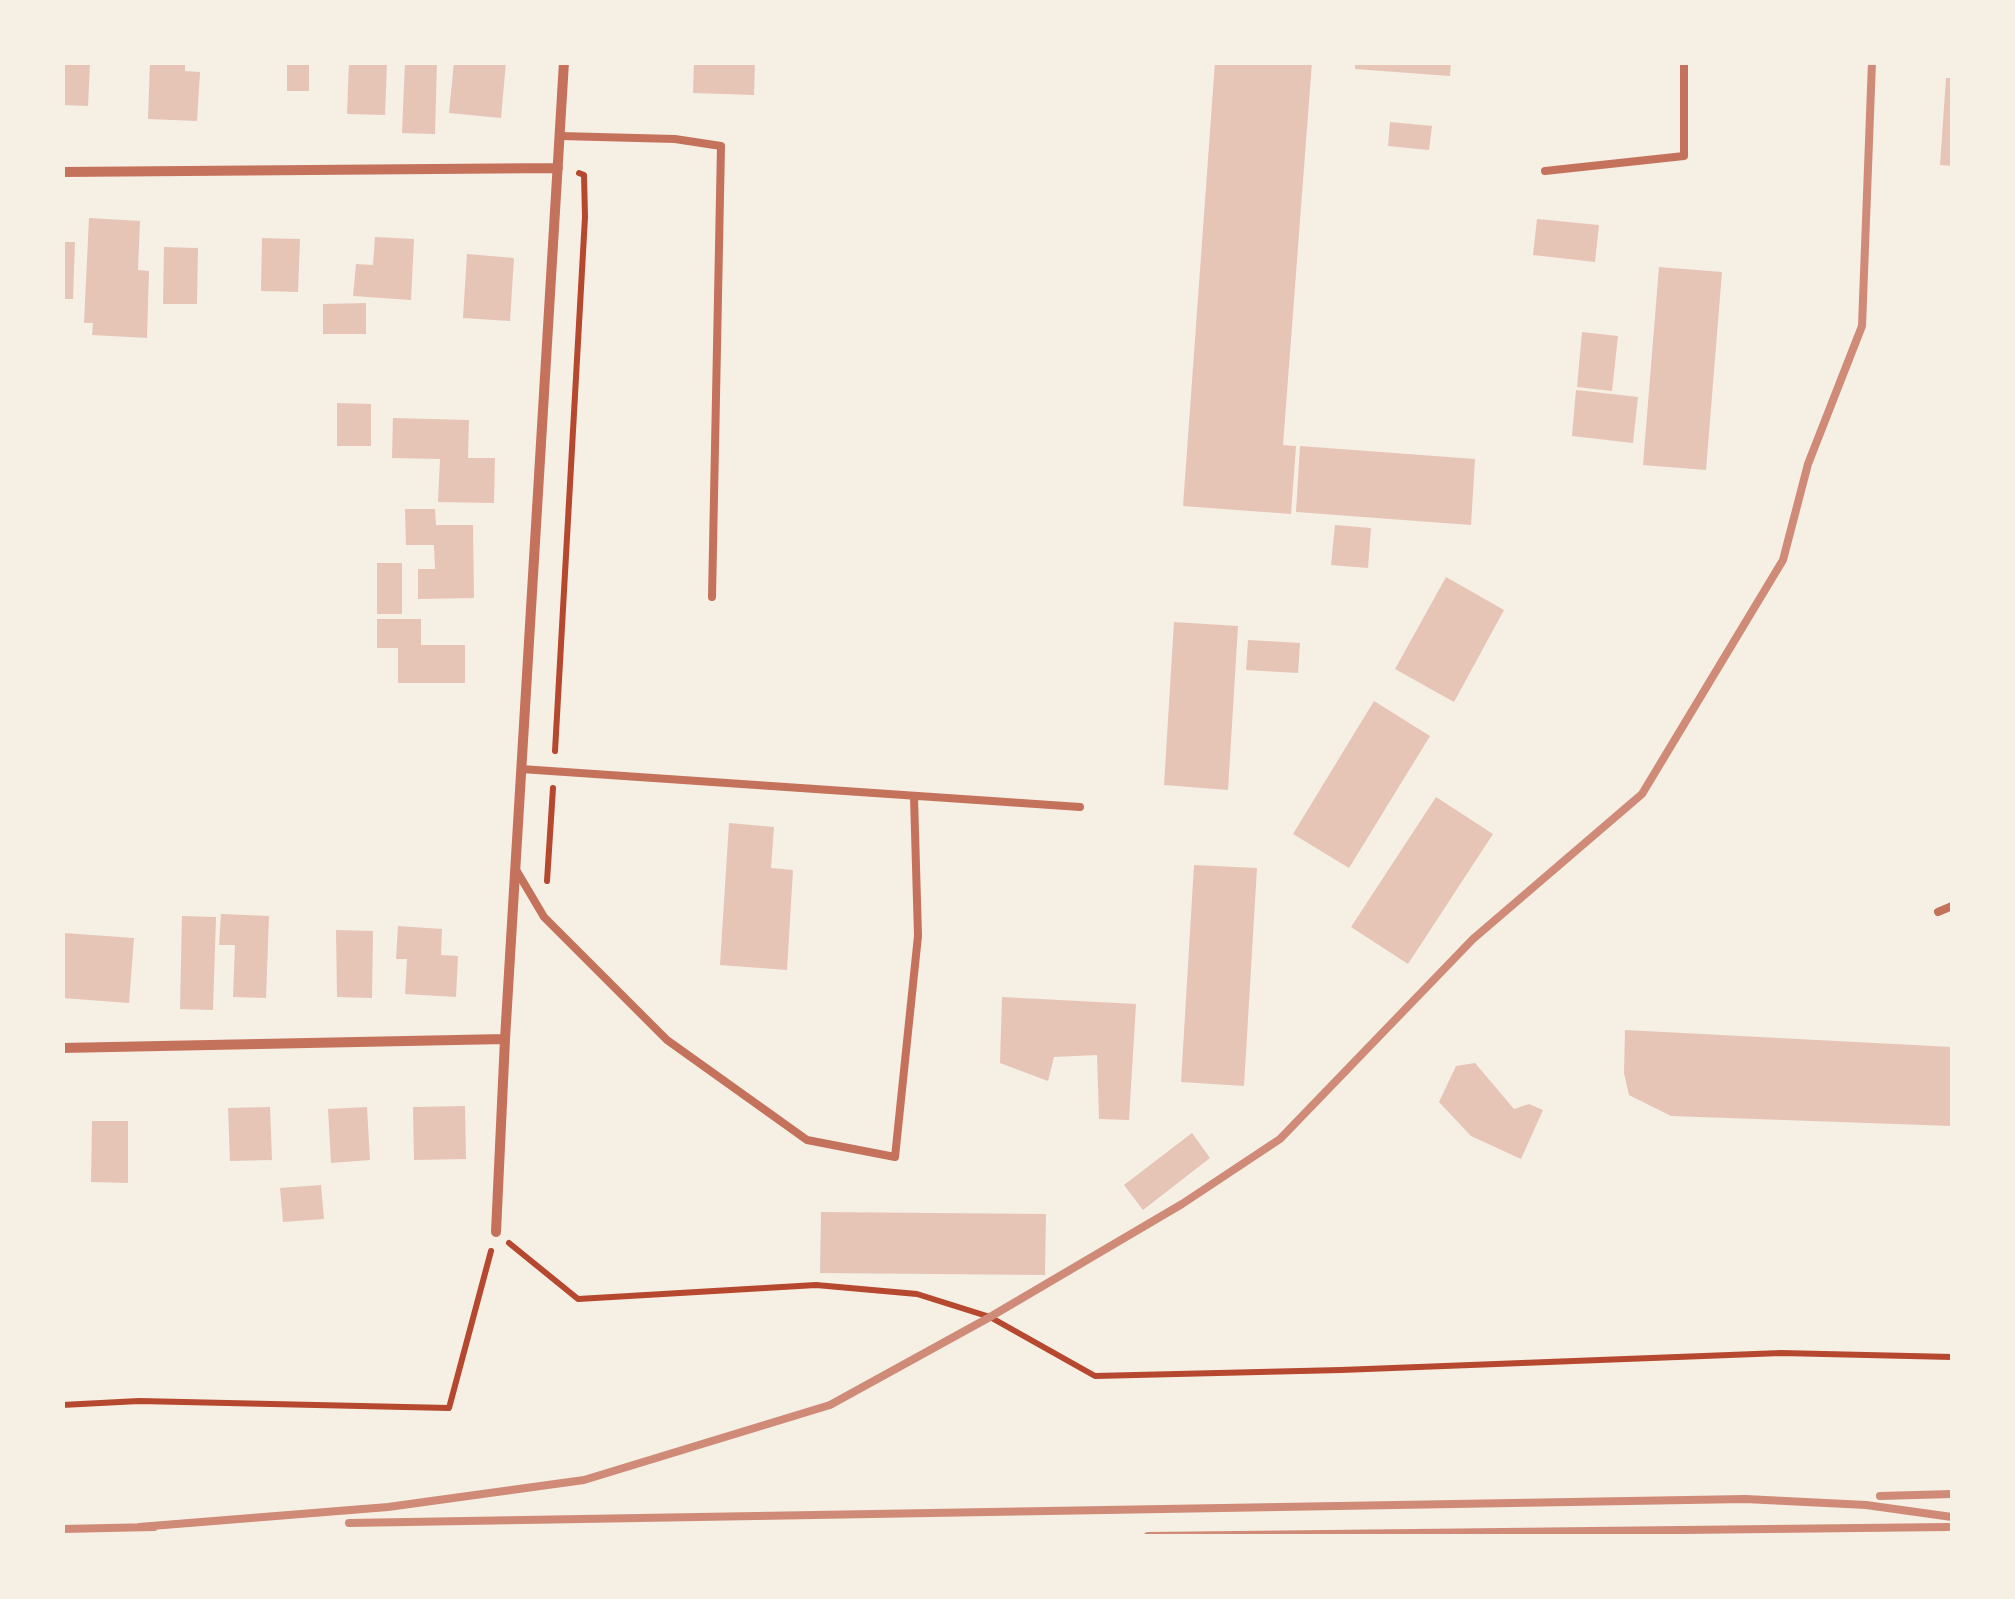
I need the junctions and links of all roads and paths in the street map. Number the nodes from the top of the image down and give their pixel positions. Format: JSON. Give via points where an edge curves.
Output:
{"nodes":[{"id":1,"x":564,"y":62,"type":"edge"},
{"id":2,"x":1684,"y":62,"type":"edge"},
{"id":3,"x":560,"y":136,"type":"junction"},
{"id":4,"x":558,"y":168,"type":"junction"},
{"id":5,"x":1546,"y":171,"type":"dead end"},
{"id":6,"x":62,"y":172,"type":"edge"},
{"id":7,"x":712,"y":597,"type":"dead end"},
{"id":8,"x":522,"y":769,"type":"junction"},
{"id":9,"x":554,"y":771,"type":"junction"},
{"id":10,"x":914,"y":796,"type":"junction"},
{"id":11,"x":1080,"y":807,"type":"dead end"},
{"id":12,"x":515,"y":868,"type":"junction"},
{"id":13,"x":1952,"y":906,"type":"edge"},
{"id":14,"x":1938,"y":912,"type":"dead end"},
{"id":15,"x":544,"y":917,"type":"junction"},
{"id":16,"x":505,"y":1039,"type":"junction"},
{"id":17,"x":62,"y":1048,"type":"edge"},
{"id":18,"x":496,"y":1232,"type":"junction"},
{"id":19,"x":1952,"y":1356,"type":"edge"},
{"id":20,"x":62,"y":1406,"type":"edge"}],
"edges":[{"from":1,"to":3,"type":"street"},
{"from":2,"to":5,"type":"lane","via":[[1684,156]]},
{"from":3,"to":4,"type":"street"},
{"from":3,"to":7,"type":"lane","via":[[722,146]]},
{"from":4,"to":6,"type":"street"},
{"from":4,"to":8,"type":"street"},
{"from":4,"to":9,"type":"path","via":[[584,175],[585,217]]},
{"from":8,"to":9,"type":"lane"},
{"from":8,"to":12,"type":"street"},
{"from":9,"to":10,"type":"lane"},
{"from":9,"to":15,"type":"path"},
{"from":10,"to":11,"type":"lane"},
{"from":10,"to":15,"type":"lane","via":[[918,936],[895,1156],[806,1140],[668,1040]]},
{"from":12,"to":15,"type":"lane"},
{"from":12,"to":16,"type":"street"},
{"from":13,"to":14,"type":"lane"},
{"from":16,"to":17,"type":"street"},
{"from":16,"to":18,"type":"street"},
{"from":18,"to":19,"type":"path","via":[[578,1299],[816,1285],[917,1294],[990,1318],[1095,1376],[1781,1353]]},
{"from":18,"to":20,"type":"path","via":[[449,1408],[139,1400]]}]}
